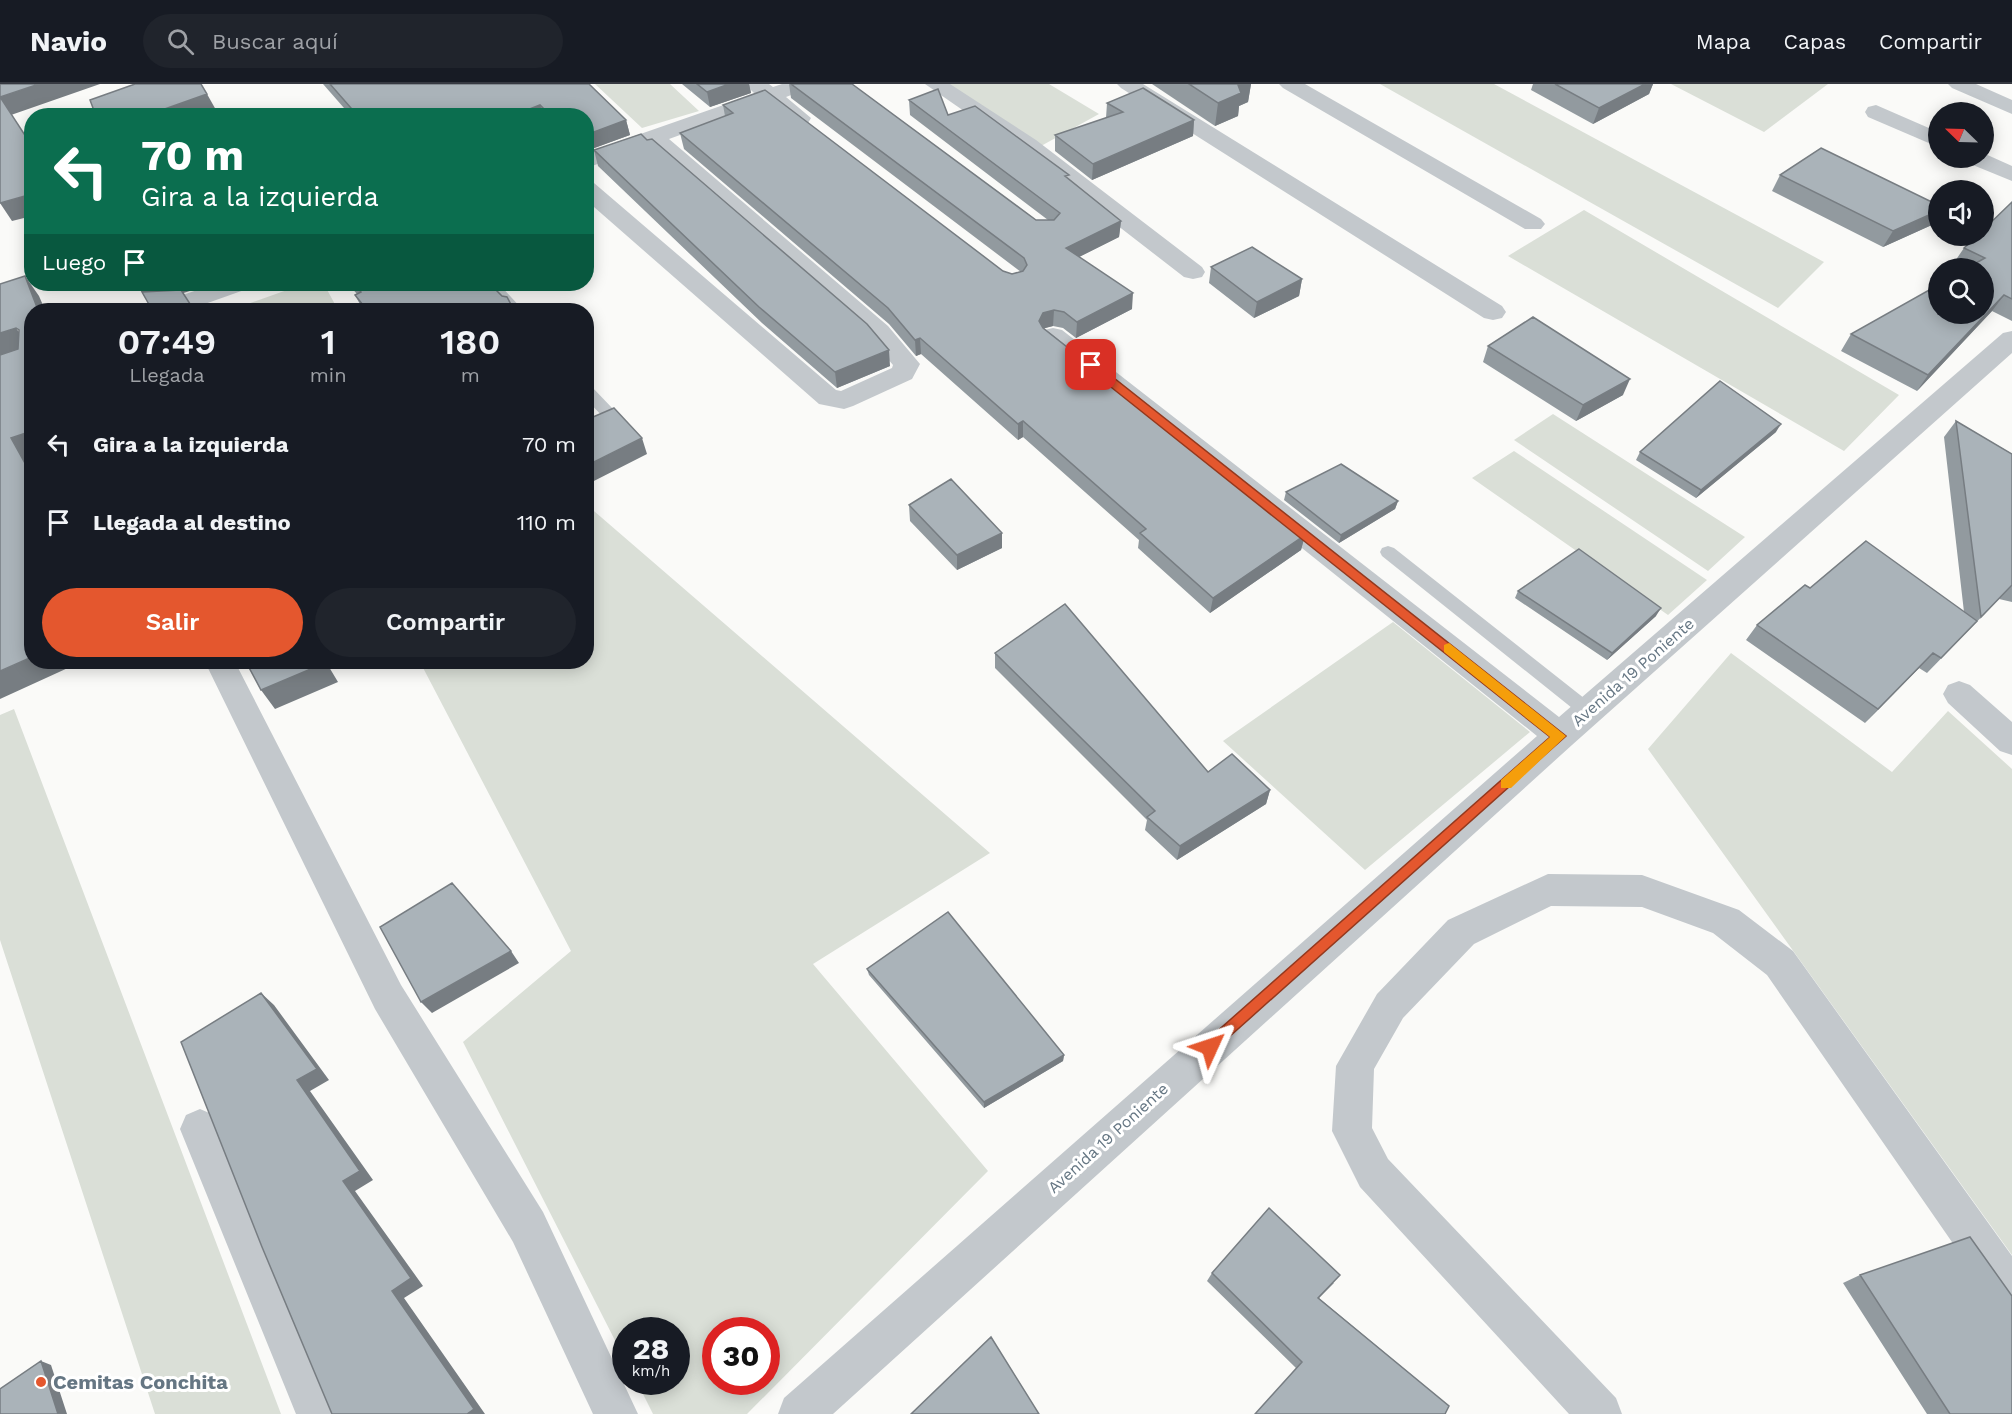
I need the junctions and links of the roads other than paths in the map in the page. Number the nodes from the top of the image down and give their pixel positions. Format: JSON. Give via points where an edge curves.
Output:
{"nodes":[{"id":1,"x":802,"y":84,"type":"edge"},
{"id":2,"x":936,"y":84,"type":"edge"},
{"id":3,"x":1128,"y":84,"type":"edge"},
{"id":4,"x":1290,"y":84,"type":"edge"},
{"id":5,"x":1959,"y":84,"type":"edge"},
{"id":6,"x":763,"y":90,"type":"edge"},
{"id":7,"x":2012,"y":108,"type":"edge"},
{"id":8,"x":1876,"y":112,"type":"dead end"},
{"id":9,"x":817,"y":131,"type":"edge"},
{"id":10,"x":1928,"y":135,"type":"edge"},
{"id":11,"x":653,"y":137,"type":"junction"},
{"id":12,"x":594,"y":157,"type":"edge"},
{"id":13,"x":1994,"y":166,"type":"edge"},
{"id":14,"x":2012,"y":174,"type":"edge"},
{"id":15,"x":594,"y":195,"type":"edge"},
{"id":16,"x":1533,"y":224,"type":"dead end"},
{"id":17,"x":1193,"y":272,"type":"dead end"},
{"id":18,"x":225,"y":291,"type":"edge"},
{"id":19,"x":498,"y":291,"type":"edge"},
{"id":20,"x":204,"y":303,"type":"edge"},
{"id":21,"x":510,"y":303,"type":"edge"},
{"id":22,"x":1493,"y":312,"type":"dead end"},
{"id":23,"x":1053,"y":336,"type":"edge"},
{"id":24,"x":2012,"y":339,"type":"edge"},
{"id":25,"x":594,"y":398,"type":"edge"},
{"id":26,"x":610,"y":415,"type":"edge"},
{"id":27,"x":1388,"y":552,"type":"dead end"},
{"id":28,"x":223,"y":669,"type":"edge"},
{"id":29,"x":1959,"y":694,"type":"dead end"},
{"id":30,"x":1588,"y":711,"type":"junction"},
{"id":31,"x":1560,"y":736,"type":"junction"},
{"id":32,"x":2012,"y":742,"type":"edge"},
{"id":33,"x":200,"y":1129,"type":"dead end"},
{"id":34,"x":2012,"y":1292,"type":"edge"},
{"id":35,"x":318,"y":1414,"type":"edge"},
{"id":36,"x":616,"y":1414,"type":"edge"},
{"id":37,"x":800,"y":1414,"type":"edge"},
{"id":38,"x":1600,"y":1414,"type":"edge"}],
"edges":[{"from":1,"to":6,"type":"street"},
{"from":2,"to":17,"type":"street","via":[[1029,145]]},
{"from":3,"to":22,"type":"street"},
{"from":4,"to":16,"type":"street"},
{"from":5,"to":7,"type":"street"},
{"from":6,"to":9,"type":"street"},
{"from":6,"to":11,"type":"street"},
{"from":8,"to":10,"type":"street"},
{"from":11,"to":12,"type":"street"},
{"from":11,"to":15,"type":"street","via":[[879,332],[907,364],[903,373],[844,400],[828,398]]},
{"from":13,"to":14,"type":"street"},
{"from":18,"to":20,"type":"street"},
{"from":19,"to":21,"type":"lane"},
{"from":23,"to":31,"type":"street"},
{"from":24,"to":30,"type":"street","name":"Avenida 19 Poniente"},
{"from":25,"to":26,"type":"lane"},
{"from":27,"to":30,"type":"lane"},
{"from":28,"to":36,"type":"street","via":[[388,997],[528,1227]]},
{"from":29,"to":32,"type":"street"},
{"from":30,"to":31,"type":"street","name":"Avenida 19 Poniente"},
{"from":31,"to":37,"type":"street","name":"Avenida 19 Poniente"},
{"from":33,"to":35,"type":"street"},
{"from":34,"to":38,"type":"street","via":[[1780,963],[1726,921],[1642,891],[1548,890],[1461,932],[1390,1006],[1356,1066],[1352,1131],[1374,1173]]}]}
